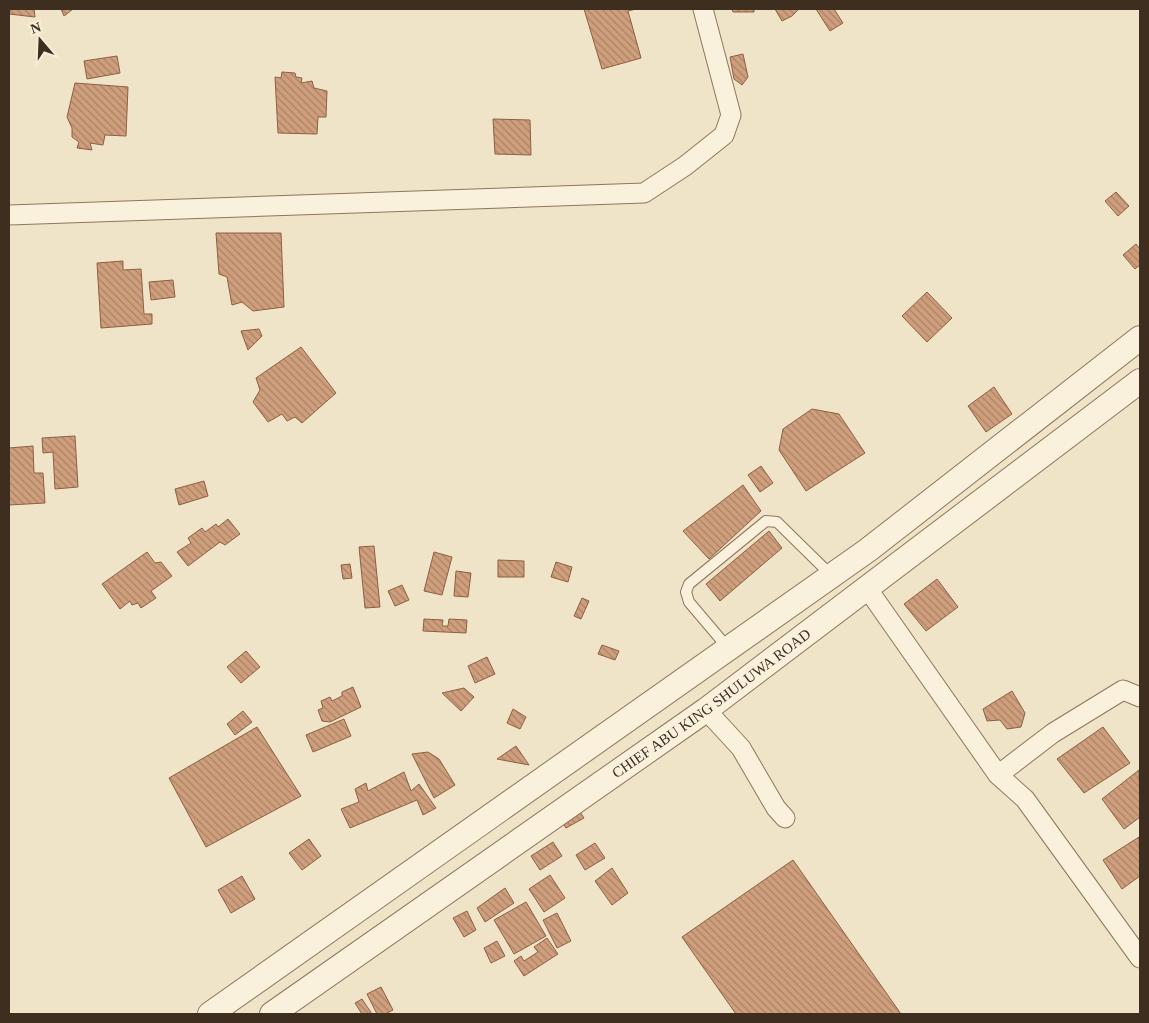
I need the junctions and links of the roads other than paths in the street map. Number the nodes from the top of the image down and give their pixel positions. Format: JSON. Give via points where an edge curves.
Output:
{"nodes":[{"id":1,"x":703,"y":9,"type":"edge"},
{"id":2,"x":9,"y":215,"type":"edge"},
{"id":3,"x":1140,"y":338,"type":"edge"},
{"id":4,"x":1140,"y":381,"type":"edge"},
{"id":5,"x":831,"y":575,"type":"junction"},
{"id":6,"x":867,"y":588,"type":"junction"},
{"id":7,"x":728,"y":648,"type":"junction"},
{"id":8,"x":1140,"y":697,"type":"edge"},
{"id":9,"x":706,"y":710,"type":"junction"},
{"id":10,"x":998,"y":775,"type":"junction"},
{"id":11,"x":785,"y":818,"type":"dead end"},
{"id":12,"x":345,"y":919,"type":"junction"},
{"id":13,"x":364,"y":950,"type":"junction"},
{"id":14,"x":1140,"y":958,"type":"edge"},
{"id":15,"x":210,"y":1014,"type":"edge"},
{"id":16,"x":272,"y":1014,"type":"edge"}],
"edges":[{"from":1,"to":2,"type":"street","via":[[731,115],[724,135],[644,193]]},
{"from":3,"to":5,"type":"street"},
{"from":4,"to":6,"type":"street","name":"CHIEF ABU KING SHULUWA ROAD"},
{"from":5,"to":7,"type":"street"},
{"from":5,"to":7,"type":"lane","via":[[777,522],[766,521],[689,584],[686,592],[689,602]]},
{"from":6,"to":9,"type":"street","name":"CHIEF ABU KING SHULUWA ROAD"},
{"from":6,"to":10,"type":"street"},
{"from":7,"to":12,"type":"street"},
{"from":8,"to":10,"type":"street","via":[[1123,690],[1053,733]]},
{"from":9,"to":11,"type":"street","via":[[741,748]]},
{"from":9,"to":13,"type":"street","name":"CHIEF ABU KING SHULUWA ROAD"},
{"from":10,"to":14,"type":"street","via":[[1025,799]]},
{"from":12,"to":13,"type":"street"},
{"from":12,"to":15,"type":"street"},
{"from":13,"to":16,"type":"street","name":"CHIEF ABU KING SHULUWA ROAD"}]}
